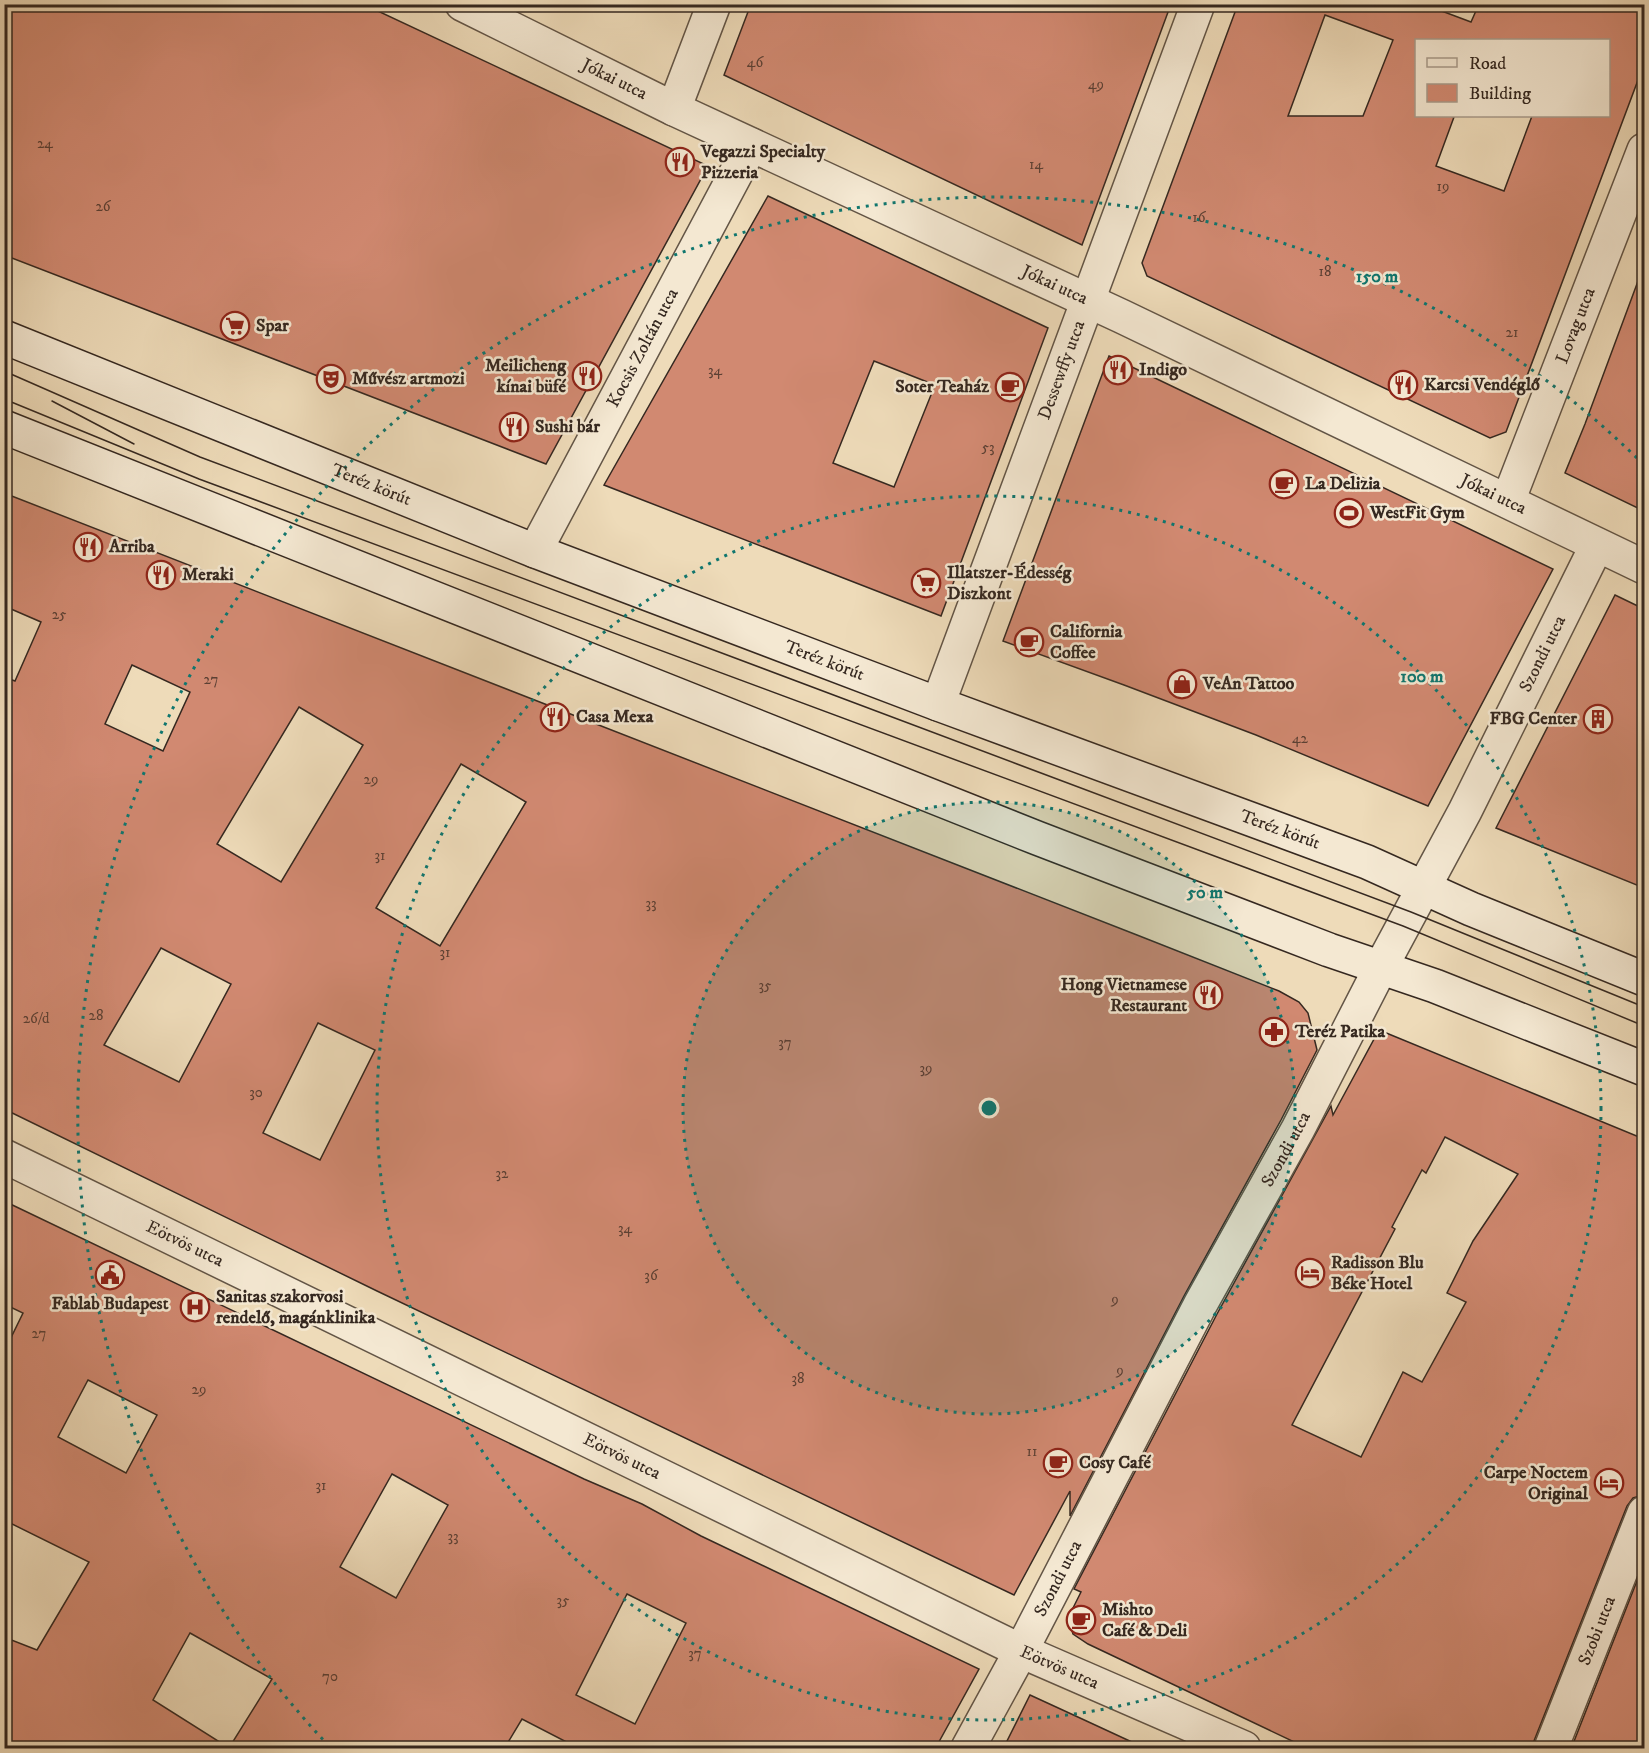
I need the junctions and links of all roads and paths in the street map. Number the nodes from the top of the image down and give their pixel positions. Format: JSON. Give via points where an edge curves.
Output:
{"nodes":[{"id":1,"x":462,"y":4,"type":"edge"},
{"id":2,"x":714,"y":4,"type":"edge"},
{"id":3,"x":1198,"y":4,"type":"edge"},
{"id":4,"x":674,"y":109,"type":"junction"},
{"id":5,"x":752,"y":145,"type":"junction"},
{"id":6,"x":1644,"y":150,"type":"edge"},
{"id":7,"x":1088,"y":302,"type":"junction"},
{"id":8,"x":4,"y":337,"type":"edge"},
{"id":9,"x":4,"y":427,"type":"edge"},
{"id":10,"x":1508,"y":501,"type":"junction"},
{"id":11,"x":1597,"y":545,"type":"junction"},
{"id":12,"x":535,"y":551,"type":"junction"},
{"id":13,"x":1644,"y":567,"type":"edge"},
{"id":14,"x":938,"y":704,"type":"junction"},
{"id":15,"x":1424,"y":888,"type":"junction"},
{"id":16,"x":1381,"y":967,"type":"junction"},
{"id":17,"x":1644,"y":980,"type":"edge"},
{"id":18,"x":1644,"y":1069,"type":"edge"},
{"id":19,"x":4,"y":1156,"type":"edge"},
{"id":20,"x":1644,"y":1514,"type":"edge"},
{"id":21,"x":1021,"y":1651,"type":"junction"},
{"id":22,"x":968,"y":1749,"type":"edge"},
{"id":23,"x":1244,"y":1749,"type":"edge"},
{"id":24,"x":1551,"y":1749,"type":"edge"}],
"edges":[{"from":1,"to":4,"type":"street","name":"Jókai utca"},
{"from":2,"to":4,"type":"street"},
{"from":3,"to":7,"type":"street","name":"Dessewffy utca"},
{"from":4,"to":5,"type":"street","name":"Jókai utca"},
{"from":5,"to":7,"type":"street","name":"Jókai utca"},
{"from":5,"to":12,"type":"street","name":"Kocsis Zoltán utca"},
{"from":6,"to":10,"type":"street","name":"Lovag utca"},
{"from":7,"to":10,"type":"street","name":"Jókai utca"},
{"from":7,"to":14,"type":"street","name":"Dessewffy utca"},
{"from":8,"to":12,"type":"street","name":"Teréz körút"},
{"from":9,"to":16,"type":"street","via":[[1037,838]]},
{"from":10,"to":11,"type":"street","name":"Jókai utca"},
{"from":11,"to":13,"type":"street","name":"Jókai utca"},
{"from":11,"to":15,"type":"street","name":"Szondi utca"},
{"from":12,"to":14,"type":"street","name":"Teréz körút"},
{"from":14,"to":15,"type":"street","name":"Teréz körút","via":[[1367,862]]},
{"from":15,"to":16,"type":"street","name":"Szondi utca"},
{"from":15,"to":17,"type":"street","name":"Teréz körút"},
{"from":16,"to":18,"type":"street"},
{"from":16,"to":21,"type":"street","name":"Szondi utca"},
{"from":19,"to":21,"type":"street","name":"Eötvös utca"},
{"from":20,"to":24,"type":"street","name":"Szobi utca"},
{"from":21,"to":22,"type":"street","name":"Szondi utca"},
{"from":21,"to":23,"type":"street","name":"Eötvös utca"}]}
